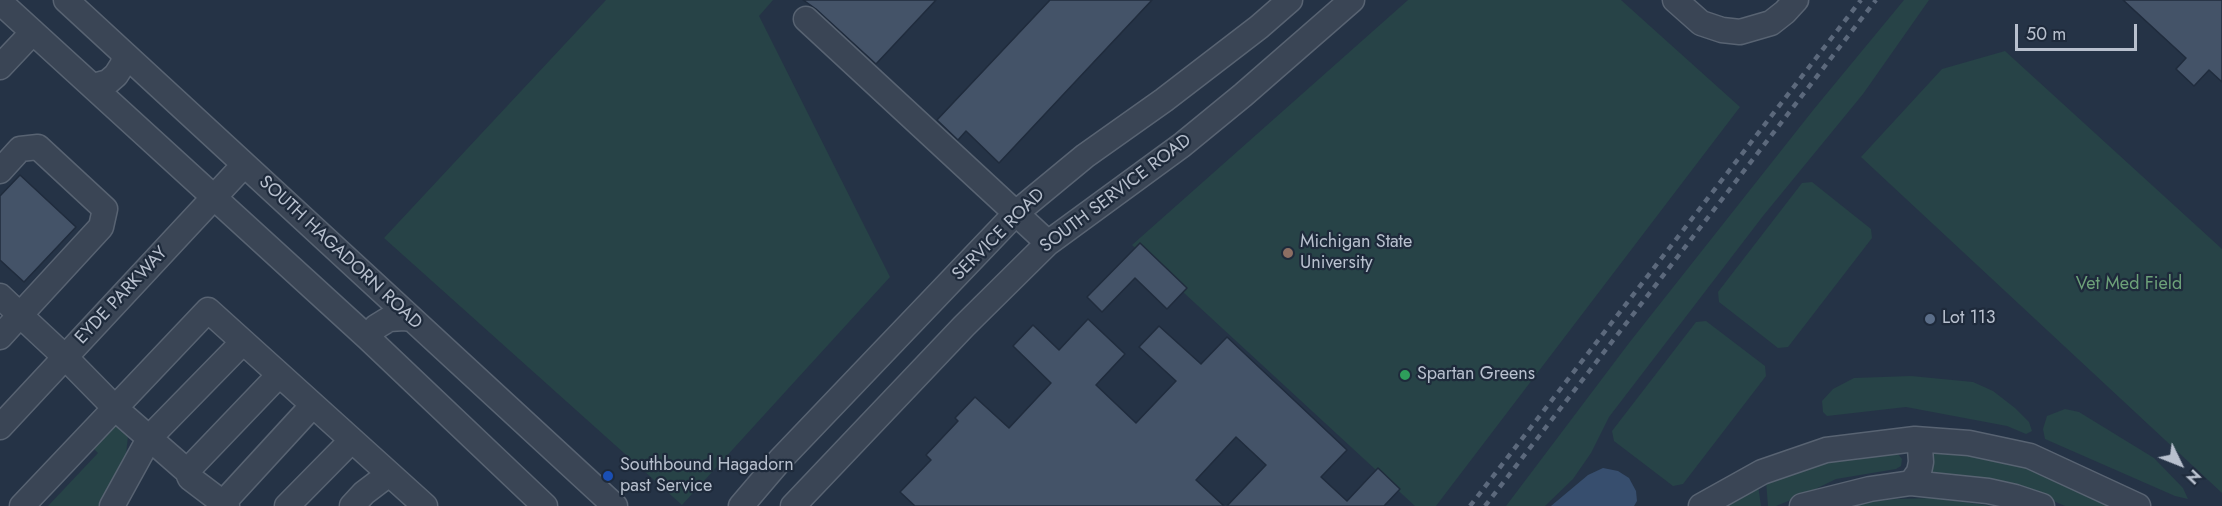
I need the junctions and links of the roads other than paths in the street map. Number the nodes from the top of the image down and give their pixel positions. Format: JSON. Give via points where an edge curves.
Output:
{"nodes":[{"id":1,"x":66,"y":0,"type":"edge"},
{"id":2,"x":1290,"y":0,"type":"edge"},
{"id":3,"x":1352,"y":0,"type":"edge"},
{"id":4,"x":1675,"y":0,"type":"edge"},
{"id":5,"x":0,"y":2,"type":"edge"},
{"id":6,"x":1785,"y":4,"type":"edge"},
{"id":7,"x":806,"y":19,"type":"dead end"},
{"id":8,"x":33,"y":32,"type":"junction"},
{"id":9,"x":124,"y":54,"type":"junction"},
{"id":10,"x":0,"y":67,"type":"edge"},
{"id":11,"x":93,"y":86,"type":"junction"},
{"id":12,"x":244,"y":165,"type":"junction"},
{"id":13,"x":0,"y":171,"type":"edge"},
{"id":14,"x":214,"y":198,"type":"junction"},
{"id":15,"x":1016,"y":213,"type":"junction"},
{"id":16,"x":1048,"y":243,"type":"junction"},
{"id":17,"x":0,"y":296,"type":"edge"},
{"id":18,"x":935,"y":299,"type":"junction"},
{"id":19,"x":20,"y":315,"type":"junction"},
{"id":20,"x":412,"y":319,"type":"junction"},
{"id":21,"x":964,"y":326,"type":"junction"},
{"id":22,"x":0,"y":336,"type":"edge"},
{"id":23,"x":368,"y":338,"type":"junction"},
{"id":24,"x":243,"y":342,"type":"junction"},
{"id":25,"x":65,"y":357,"type":"junction"},
{"id":26,"x":279,"y":375,"type":"junction"},
{"id":27,"x":313,"y":405,"type":"junction"},
{"id":28,"x":116,"y":409,"type":"junction"},
{"id":29,"x":0,"y":427,"type":"edge"},
{"id":30,"x":150,"y":437,"type":"junction"},
{"id":31,"x":1915,"y":439,"type":"junction"},
{"id":32,"x":352,"y":440,"type":"junction"},
{"id":33,"x":781,"y":459,"type":"junction"},
{"id":34,"x":187,"y":471,"type":"junction"},
{"id":35,"x":389,"y":474,"type":"junction"},
{"id":36,"x":1911,"y":483,"type":"junction"},
{"id":37,"x":811,"y":486,"type":"junction"},
{"id":38,"x":225,"y":504,"type":"edge"},
{"id":39,"x":22,"y":506,"type":"edge"},
{"id":40,"x":112,"y":506,"type":"edge"},
{"id":41,"x":287,"y":506,"type":"edge"},
{"id":42,"x":352,"y":506,"type":"edge"},
{"id":43,"x":425,"y":506,"type":"edge"},
{"id":44,"x":545,"y":506,"type":"edge"},
{"id":45,"x":615,"y":506,"type":"edge"},
{"id":46,"x":741,"y":506,"type":"edge"},
{"id":47,"x":794,"y":506,"type":"edge"},
{"id":48,"x":1701,"y":506,"type":"edge"},
{"id":49,"x":1802,"y":506,"type":"edge"},
{"id":50,"x":2042,"y":506,"type":"edge"},
{"id":51,"x":2138,"y":506,"type":"edge"}],
"edges":[{"from":1,"to":9,"type":"street","name":"SOUTH HAGADORN ROAD"},
{"from":2,"to":15,"type":"street","name":"SERVICE ROAD"},
{"from":3,"to":16,"type":"street","name":"SOUTH SERVICE ROAD","via":[[1191,138]]},
{"from":4,"to":6,"type":"street","via":[[1701,22],[1740,32],[1771,23]]},
{"from":5,"to":8,"type":"street"},
{"from":7,"to":15,"type":"street"},
{"from":8,"to":10,"type":"street"},
{"from":8,"to":11,"type":"street"},
{"from":9,"to":11,"type":"street","via":[[116,75]]},
{"from":9,"to":12,"type":"street","name":"SOUTH HAGADORN ROAD"},
{"from":11,"to":14,"type":"street"},
{"from":12,"to":14,"type":"street","name":"EYDE PARKWAY"},
{"from":12,"to":20,"type":"street","name":"SOUTH HAGADORN ROAD"},
{"from":13,"to":19,"type":"street","via":[[20,149],[38,147],[105,209],[101,227]]},
{"from":14,"to":23,"type":"street"},
{"from":14,"to":25,"type":"street","name":"EYDE PARKWAY"},
{"from":15,"to":16,"type":"street"},
{"from":15,"to":18,"type":"street","name":"SERVICE ROAD"},
{"from":16,"to":21,"type":"street","name":"SOUTH SERVICE ROAD"},
{"from":17,"to":19,"type":"street"},
{"from":18,"to":21,"type":"street"},
{"from":18,"to":33,"type":"street","name":"SERVICE ROAD"},
{"from":19,"to":22,"type":"street"},
{"from":19,"to":25,"type":"street"},
{"from":20,"to":23,"type":"street","via":[[389,319]]},
{"from":20,"to":45,"type":"street","name":"SOUTH HAGADORN ROAD"},
{"from":21,"to":37,"type":"street","name":"SOUTH SERVICE ROAD"},
{"from":23,"to":44,"type":"street"},
{"from":24,"to":26,"type":"street"},
{"from":24,"to":28,"type":"street","via":[[208,310]]},
{"from":24,"to":30,"type":"street"},
{"from":25,"to":28,"type":"street"},
{"from":25,"to":29,"type":"street","name":"EYDE PARKWAY"},
{"from":26,"to":27,"type":"street"},
{"from":26,"to":34,"type":"street"},
{"from":27,"to":32,"type":"street"},
{"from":27,"to":38,"type":"street"},
{"from":28,"to":30,"type":"street"},
{"from":28,"to":39,"type":"street"},
{"from":30,"to":34,"type":"street"},
{"from":30,"to":40,"type":"street"},
{"from":31,"to":36,"type":"street","via":[[1921,462]]},
{"from":31,"to":48,"type":"street","via":[[1826,450],[1762,471]]},
{"from":31,"to":51,"type":"street","via":[[1969,443],[2030,456]]},
{"from":32,"to":35,"type":"street"},
{"from":32,"to":41,"type":"street"},
{"from":33,"to":37,"type":"street"},
{"from":33,"to":46,"type":"street","name":"SERVICE ROAD"},
{"from":34,"to":38,"type":"street","via":[[190,478]]},
{"from":35,"to":42,"type":"street"},
{"from":35,"to":43,"type":"street"},
{"from":36,"to":49,"type":"street"},
{"from":36,"to":50,"type":"street","via":[[1988,491]]},
{"from":37,"to":47,"type":"street","name":"SOUTH SERVICE ROAD"}]}
